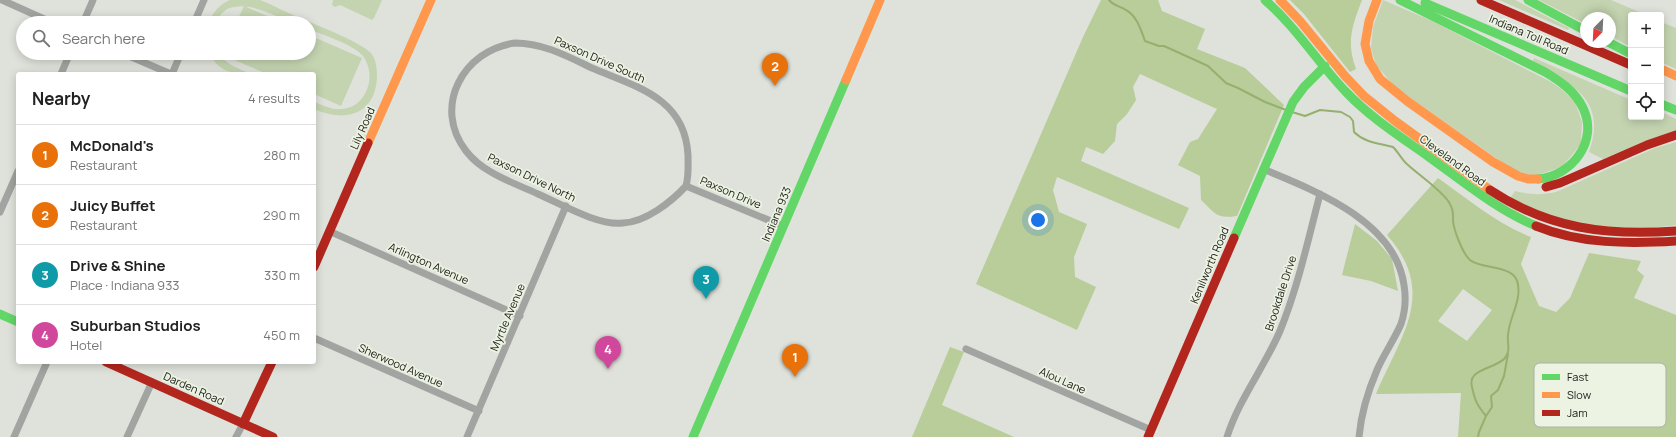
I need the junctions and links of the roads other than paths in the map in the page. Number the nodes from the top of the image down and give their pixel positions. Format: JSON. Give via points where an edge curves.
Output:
{"nodes":[{"id":1,"x":2,"y":0,"type":"edge"},
{"id":2,"x":93,"y":0,"type":"edge"},
{"id":3,"x":204,"y":0,"type":"edge"},
{"id":4,"x":431,"y":0,"type":"edge"},
{"id":5,"x":880,"y":0,"type":"edge"},
{"id":6,"x":1265,"y":0,"type":"edge"},
{"id":7,"x":1280,"y":0,"type":"edge"},
{"id":8,"x":1370,"y":0,"type":"edge"},
{"id":9,"x":1377,"y":0,"type":"edge"},
{"id":10,"x":1401,"y":0,"type":"edge"},
{"id":11,"x":1418,"y":0,"type":"edge"},
{"id":12,"x":1481,"y":0,"type":"edge"},
{"id":13,"x":1528,"y":0,"type":"edge"},
{"id":14,"x":38,"y":16,"type":"edge"},
{"id":15,"x":86,"y":16,"type":"edge"},
{"id":16,"x":197,"y":16,"type":"edge"},
{"id":17,"x":1580,"y":27,"type":"edge"},
{"id":18,"x":1616,"y":46,"type":"edge"},
{"id":19,"x":1628,"y":52,"type":"edge"},
{"id":20,"x":67,"y":60,"type":"edge"},
{"id":21,"x":139,"y":60,"type":"edge"},
{"id":22,"x":178,"y":60,"type":"edge"},
{"id":23,"x":1628,"y":64,"type":"edge"},
{"id":24,"x":1325,"y":66,"type":"junction"},
{"id":25,"x":1664,"y":70,"type":"edge"},
{"id":26,"x":62,"y":72,"type":"edge"},
{"id":27,"x":167,"y":72,"type":"edge"},
{"id":28,"x":173,"y":72,"type":"edge"},
{"id":29,"x":1676,"y":76,"type":"edge"},
{"id":30,"x":1664,"y":79,"type":"edge"},
{"id":31,"x":1676,"y":84,"type":"edge"},
{"id":32,"x":456,"y":89,"type":"joint"},
{"id":33,"x":1628,"y":90,"type":"edge"},
{"id":34,"x":1664,"y":105,"type":"edge"},
{"id":35,"x":1676,"y":110,"type":"edge"},
{"id":36,"x":1676,"y":135,"type":"edge"},
{"id":37,"x":1263,"y":170,"type":"junction"},
{"id":38,"x":16,"y":176,"type":"edge"},
{"id":39,"x":686,"y":186,"type":"junction"},
{"id":40,"x":1320,"y":194,"type":"junction"},
{"id":41,"x":566,"y":206,"type":"junction"},
{"id":42,"x":0,"y":212,"type":"edge"},
{"id":43,"x":608,"y":223,"type":"joint"},
{"id":44,"x":783,"y":226,"type":"junction"},
{"id":45,"x":329,"y":231,"type":"junction"},
{"id":46,"x":1676,"y":231,"type":"edge"},
{"id":47,"x":1676,"y":241,"type":"edge"},
{"id":48,"x":316,"y":262,"type":"edge"},
{"id":49,"x":0,"y":314,"type":"edge"},
{"id":50,"x":520,"y":316,"type":"junction"},
{"id":51,"x":16,"y":321,"type":"edge"},
{"id":52,"x":316,"y":339,"type":"edge"},
{"id":53,"x":966,"y":349,"type":"dead end"},
{"id":54,"x":46,"y":364,"type":"edge"},
{"id":55,"x":111,"y":364,"type":"edge"},
{"id":56,"x":271,"y":364,"type":"edge"},
{"id":57,"x":152,"y":382,"type":"junction"},
{"id":58,"x":479,"y":411,"type":"junction"},
{"id":59,"x":243,"y":424,"type":"junction"},
{"id":60,"x":1150,"y":434,"type":"edge"},
{"id":61,"x":14,"y":437,"type":"edge"},
{"id":62,"x":127,"y":437,"type":"edge"},
{"id":63,"x":236,"y":437,"type":"edge"},
{"id":64,"x":273,"y":437,"type":"edge"},
{"id":65,"x":468,"y":437,"type":"edge"},
{"id":66,"x":693,"y":437,"type":"edge"},
{"id":67,"x":1227,"y":437,"type":"edge"},
{"id":68,"x":1359,"y":437,"type":"edge"}],
"edges":[{"from":1,"to":14,"type":"street"},
{"from":2,"to":15,"type":"street"},
{"from":3,"to":16,"type":"street"},
{"from":4,"to":45,"type":"main road","name":"Lily Road"},
{"from":5,"to":44,"type":"main road","name":"Indiana 933"},
{"from":6,"to":24,"type":"main road","name":"Cleveland Road","via":[[1296,30]]},
{"from":7,"to":46,"type":"main road","name":"Cleveland Road","via":[[1370,101],[1507,201],[1548,220],[1592,231],[1636,234]]},
{"from":8,"to":36,"type":"main road","via":[[1358,43],[1362,64],[1372,81],[1394,101],[1496,174],[1512,182],[1537,188],[1560,183],[1646,145]]},
{"from":9,"to":10,"type":"main road","via":[[1366,42],[1367,57],[1380,79],[1461,140],[1514,174],[1534,179],[1544,178],[1554,176],[1574,163],[1584,149],[1588,121],[1582,104],[1566,86],[1542,70]]},
{"from":11,"to":33,"type":"main road","name":"Indiana Toll Road"},
{"from":12,"to":23,"type":"main road","name":"Indiana Toll Road"},
{"from":13,"to":17,"type":"main road"},
{"from":18,"to":19,"type":"main road"},
{"from":20,"to":26,"type":"street"},
{"from":21,"to":27,"type":"street"},
{"from":22,"to":28,"type":"street"},
{"from":24,"to":37,"type":"main road","name":"Kenilworth Road","via":[[1293,102]]},
{"from":24,"to":47,"type":"main road","name":"Cleveland Road","via":[[1348,94],[1383,124],[1482,196],[1522,220],[1590,241],[1637,244]]},
{"from":25,"to":29,"type":"main road"},
{"from":30,"to":31,"type":"main road"},
{"from":32,"to":39,"type":"street","name":"Paxson Drive South","via":[[470,65],[496,47],[526,43],[547,48],[641,89],[671,109],[683,129],[687,146]]},
{"from":32,"to":41,"type":"street","name":"Paxson Drive North","via":[[452,111],[454,122],[460,142],[471,157],[491,172]]},
{"from":34,"to":35,"type":"main road"},
{"from":37,"to":40,"type":"street"},
{"from":37,"to":60,"type":"main road","name":"Kenilworth Road"},
{"from":38,"to":42,"type":"street"},
{"from":39,"to":43,"type":"street","name":"Paxson Drive","via":[[642,219]]},
{"from":39,"to":44,"type":"street","name":"Paxson Drive"},
{"from":40,"to":67,"type":"street","name":"Brookdale Drive","via":[[1290,305],[1273,346],[1238,408]]},
{"from":40,"to":68,"type":"street","via":[[1344,208],[1380,236],[1395,256],[1404,279],[1406,293],[1401,322],[1377,369],[1363,412]]},
{"from":41,"to":43,"type":"street","name":"Paxson Drive North"},
{"from":41,"to":50,"type":"street","name":"Myrtle Avenue"},
{"from":44,"to":66,"type":"main road","name":"Indiana 933"},
{"from":45,"to":48,"type":"main road","name":"Lily Road"},
{"from":45,"to":50,"type":"street","name":"Arlington Avenue"},
{"from":49,"to":51,"type":"main road"},
{"from":50,"to":58,"type":"street","name":"Myrtle Avenue"},
{"from":52,"to":58,"type":"street","name":"Sherwood Avenue"},
{"from":53,"to":60,"type":"street","name":"Alou Lane"},
{"from":54,"to":61,"type":"street"},
{"from":55,"to":57,"type":"main road","name":"Darden Road"},
{"from":56,"to":59,"type":"main road"},
{"from":57,"to":59,"type":"main road","name":"Darden Road"},
{"from":57,"to":62,"type":"street"},
{"from":58,"to":65,"type":"street","name":"Myrtle Avenue"},
{"from":59,"to":63,"type":"street"},
{"from":59,"to":64,"type":"main road","name":"Darden Road"}]}
